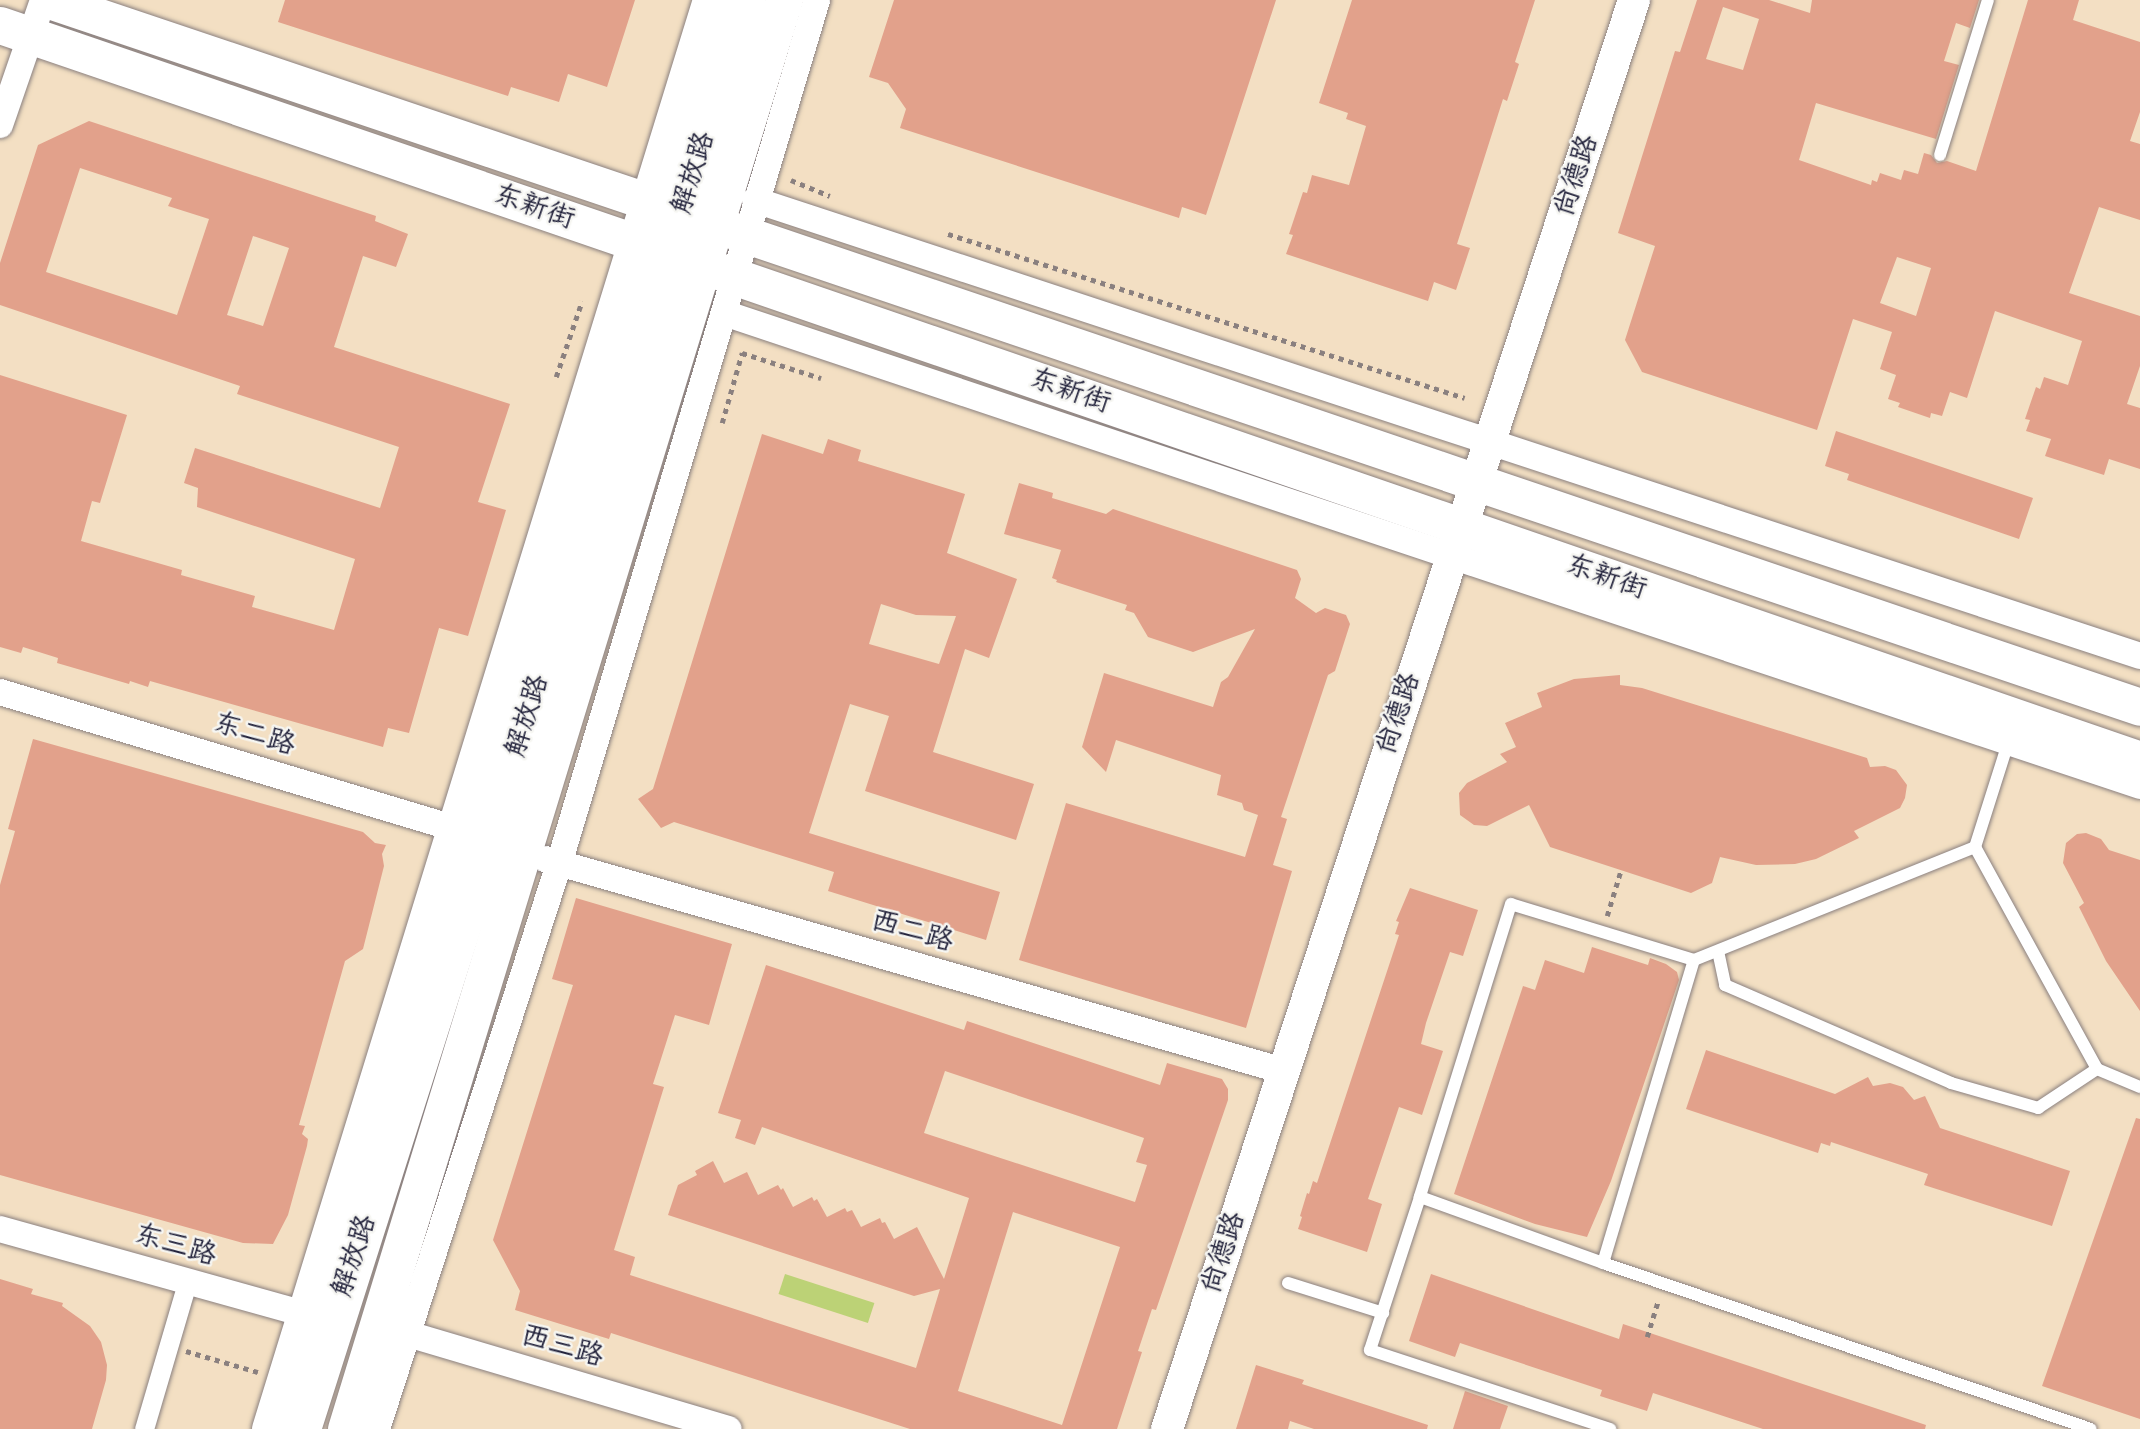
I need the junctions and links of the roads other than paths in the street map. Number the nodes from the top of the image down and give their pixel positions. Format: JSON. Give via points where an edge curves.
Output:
{"nodes":[{"id":1,"x":43,"y":0,"type":"edge"},
{"id":2,"x":48,"y":0,"type":"edge"},
{"id":3,"x":711,"y":0,"type":"edge"},
{"id":4,"x":747,"y":0,"type":"edge"},
{"id":5,"x":784,"y":0,"type":"edge"},
{"id":6,"x":817,"y":0,"type":"edge"},
{"id":7,"x":1634,"y":0,"type":"edge"},
{"id":8,"x":1988,"y":0,"type":"edge"},
{"id":9,"x":15,"y":30,"type":"edge"},
{"id":10,"x":0,"y":125,"type":"edge"},
{"id":11,"x":1940,"y":155,"type":"dead end"},
{"id":12,"x":755,"y":200,"type":"junction"},
{"id":13,"x":665,"y":207,"type":"junction"},
{"id":14,"x":731,"y":230,"type":"junction"},
{"id":15,"x":635,"y":242,"type":"junction"},
{"id":16,"x":669,"y":254,"type":"junction"},
{"id":17,"x":719,"y":271,"type":"junction"},
{"id":18,"x":724,"y":313,"type":"junction"},
{"id":19,"x":1490,"y":441,"type":"junction"},
{"id":20,"x":1476,"y":482,"type":"junction"},
{"id":21,"x":1455,"y":542,"type":"junction"},
{"id":22,"x":2140,"y":656,"type":"edge"},
{"id":23,"x":0,"y":692,"type":"edge"},
{"id":24,"x":2140,"y":707,"type":"edge"},
{"id":25,"x":2012,"y":730,"type":"junction"},
{"id":26,"x":2140,"y":760,"type":"edge"},
{"id":27,"x":2140,"y":786,"type":"edge"},
{"id":28,"x":473,"y":834,"type":"junction"},
{"id":29,"x":1975,"y":847,"type":"junction"},
{"id":30,"x":524,"y":853,"type":"junction"},
{"id":31,"x":559,"y":864,"type":"junction"},
{"id":32,"x":1718,"y":951,"type":"junction"},
{"id":33,"x":1694,"y":960,"type":"junction"},
{"id":34,"x":2097,"y":1069,"type":"junction"},
{"id":35,"x":1284,"y":1071,"type":"junction"},
{"id":36,"x":2140,"y":1087,"type":"edge"},
{"id":37,"x":1420,"y":1197,"type":"junction"},
{"id":38,"x":0,"y":1229,"type":"edge"},
{"id":39,"x":1604,"y":1262,"type":"junction"},
{"id":40,"x":187,"y":1283,"type":"junction"},
{"id":41,"x":1288,"y":1283,"type":"dead end"},
{"id":42,"x":1382,"y":1312,"type":"junction"},
{"id":43,"x":320,"y":1318,"type":"junction"},
{"id":44,"x":392,"y":1330,"type":"junction"},
{"id":45,"x":144,"y":1429,"type":"edge"},
{"id":46,"x":270,"y":1429,"type":"edge"},
{"id":47,"x":302,"y":1429,"type":"edge"},
{"id":48,"x":346,"y":1429,"type":"edge"},
{"id":49,"x":377,"y":1429,"type":"edge"},
{"id":50,"x":728,"y":1429,"type":"edge"},
{"id":51,"x":1167,"y":1429,"type":"edge"},
{"id":52,"x":1610,"y":1429,"type":"edge"},
{"id":53,"x":2091,"y":1429,"type":"edge"}],
"edges":[{"from":1,"to":9,"type":"street"},
{"from":2,"to":13,"type":"main road","name":"东新街"},
{"from":3,"to":13,"type":"main road"},
{"from":4,"to":13,"type":"main road","name":"解放路"},
{"from":5,"to":14,"type":"main road","name":"解放路"},
{"from":6,"to":12,"type":"street"},
{"from":7,"to":19,"type":"street","name":"尚德路"},
{"from":8,"to":11,"type":"lane"},
{"from":9,"to":10,"type":"street"},
{"from":9,"to":15,"type":"main road","name":"东新街"},
{"from":12,"to":14,"type":"street"},
{"from":12,"to":19,"type":"street"},
{"from":13,"to":14,"type":"street","name":"东新街"},
{"from":13,"to":15,"type":"main road"},
{"from":13,"to":16,"type":"main road","name":"解放路"},
{"from":14,"to":17,"type":"main road","name":"解放路"},
{"from":14,"to":20,"type":"main road","name":"东新街"},
{"from":15,"to":16,"type":"main road","name":"东新街"},
{"from":15,"to":28,"type":"main road"},
{"from":16,"to":17,"type":"street","name":"东新街"},
{"from":16,"to":28,"type":"main road","name":"解放路"},
{"from":17,"to":18,"type":"street"},
{"from":17,"to":21,"type":"main road","name":"东新街"},
{"from":17,"to":30,"type":"main road","name":"解放路"},
{"from":18,"to":21,"type":"street"},
{"from":18,"to":31,"type":"street"},
{"from":19,"to":20,"type":"street","name":"尚德路"},
{"from":19,"to":22,"type":"street"},
{"from":20,"to":21,"type":"street","name":"尚德路"},
{"from":20,"to":24,"type":"main road","name":"东新街"},
{"from":21,"to":25,"type":"main road","name":"东新街"},
{"from":21,"to":35,"type":"street","name":"尚德路"},
{"from":23,"to":28,"type":"street","name":"东二路"},
{"from":25,"to":26,"type":"main road","name":"东新街"},
{"from":25,"to":27,"type":"street"},
{"from":25,"to":29,"type":"lane"},
{"from":28,"to":43,"type":"main road","name":"解放路"},
{"from":29,"to":32,"type":"lane"},
{"from":29,"to":34,"type":"lane"},
{"from":30,"to":31,"type":"street","name":"西二路"},
{"from":30,"to":44,"type":"main road","name":"解放路"},
{"from":31,"to":35,"type":"street","name":"西二路"},
{"from":31,"to":44,"type":"street"},
{"from":32,"to":33,"type":"lane"},
{"from":32,"to":34,"type":"lane","via":[[1725,985],[1951,1083],[2038,1108]]},
{"from":33,"to":37,"type":"lane","via":[[1511,904]]},
{"from":33,"to":39,"type":"lane"},
{"from":34,"to":36,"type":"lane"},
{"from":35,"to":51,"type":"street","name":"尚德路"},
{"from":37,"to":39,"type":"lane"},
{"from":37,"to":42,"type":"lane"},
{"from":38,"to":40,"type":"street","name":"东三路"},
{"from":39,"to":53,"type":"lane"},
{"from":40,"to":43,"type":"street","name":"东三路"},
{"from":40,"to":45,"type":"street"},
{"from":41,"to":42,"type":"lane"},
{"from":42,"to":52,"type":"lane","via":[[1370,1350]]},
{"from":43,"to":46,"type":"main road"},
{"from":43,"to":47,"type":"main road","name":"解放路"},
{"from":44,"to":48,"type":"main road","name":"解放路"},
{"from":44,"to":49,"type":"street"},
{"from":44,"to":50,"type":"street","name":"西三路"}]}
